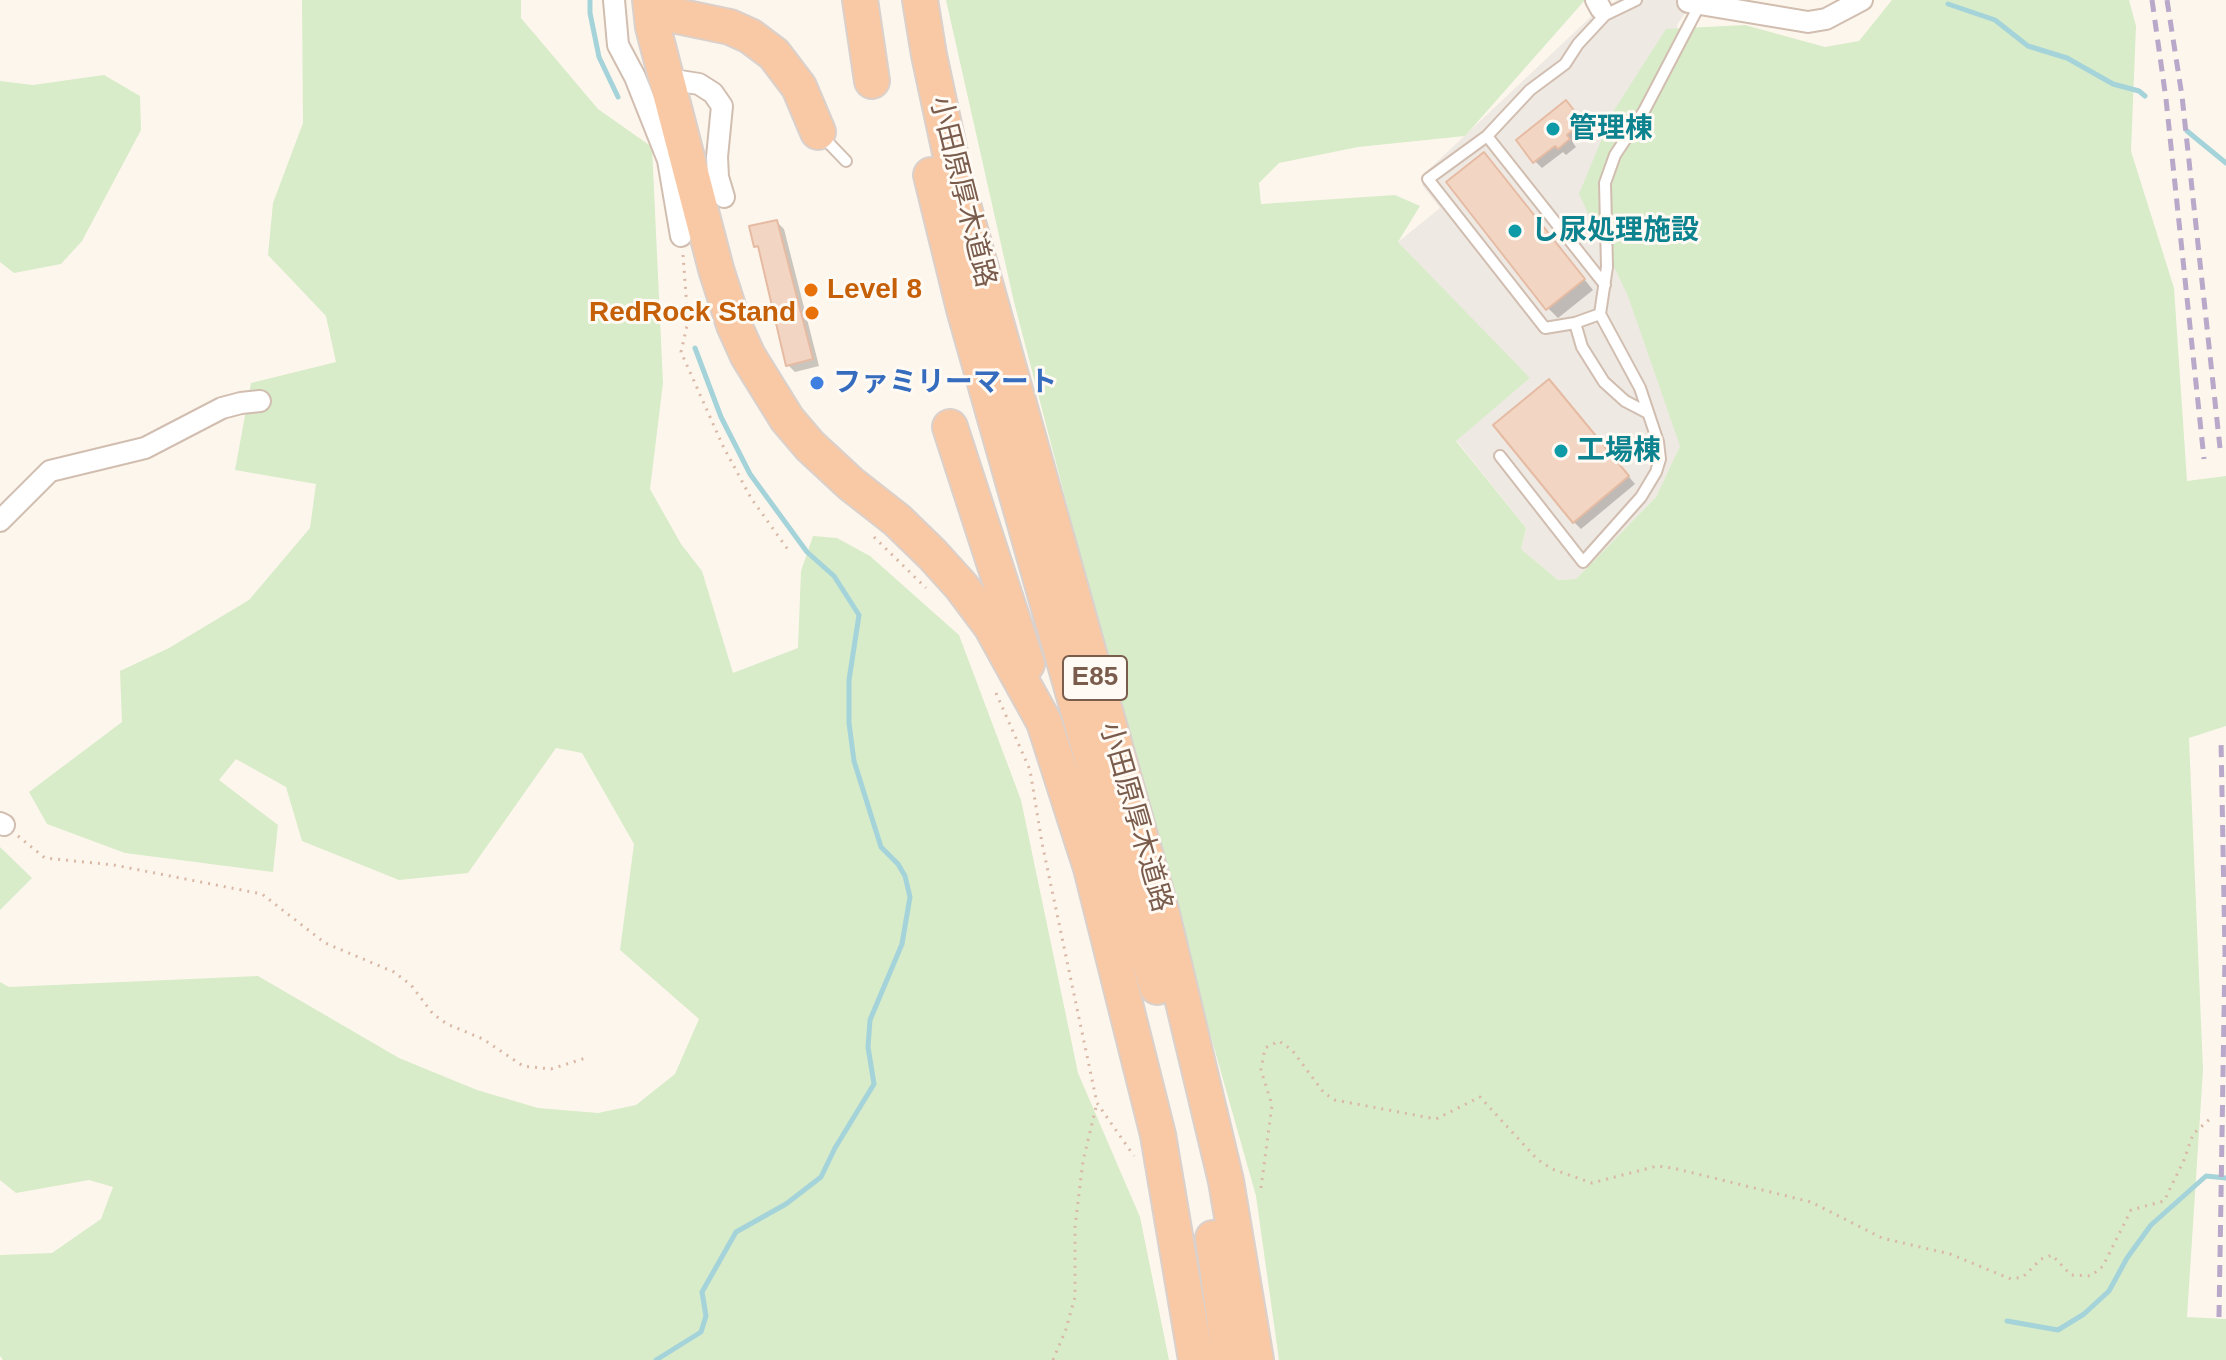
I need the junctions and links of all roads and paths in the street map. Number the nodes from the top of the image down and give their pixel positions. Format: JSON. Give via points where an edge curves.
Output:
{"nodes":[{"id":1,"x":614,"y":0,"type":"edge"},
{"id":2,"x":652,"y":0,"type":"edge"},
{"id":3,"x":860,"y":0,"type":"edge"},
{"id":4,"x":897,"y":0,"type":"edge"},
{"id":5,"x":920,"y":0,"type":"edge"},
{"id":6,"x":1636,"y":0,"type":"edge"},
{"id":7,"x":1862,"y":0,"type":"edge"},
{"id":8,"x":1688,"y":2,"type":"edge"},
{"id":9,"x":1601,"y":8,"type":"edge"},
{"id":10,"x":680,"y":81,"type":"dead end"},
{"id":11,"x":872,"y":81,"type":"dead end"},
{"id":12,"x":818,"y":132,"type":"joint"},
{"id":13,"x":1487,"y":136,"type":"junction"},
{"id":14,"x":846,"y":161,"type":"dead end"},
{"id":15,"x":724,"y":197,"type":"dead end"},
{"id":16,"x":681,"y":236,"type":"joint"},
{"id":17,"x":1605,"y":285,"type":"junction"},
{"id":18,"x":1600,"y":314,"type":"junction"},
{"id":19,"x":1575,"y":323,"type":"junction"},
{"id":20,"x":260,"y":401,"type":"dead end"},
{"id":21,"x":1648,"y":413,"type":"junction"},
{"id":22,"x":950,"y":427,"type":"dead end"},
{"id":23,"x":1500,"y":456,"type":"dead end"},
{"id":24,"x":0,"y":521,"type":"edge"},
{"id":25,"x":871,"y":534,"type":"dead end"},
{"id":26,"x":789,"y":551,"type":"dead end"},
{"id":27,"x":932,"y":594,"type":"dead end"},
{"id":28,"x":995,"y":689,"type":"dead end"},
{"id":29,"x":1044,"y":722,"type":"junction"},
{"id":30,"x":2,"y":824,"type":"edge"},
{"id":31,"x":589,"y":1057,"type":"dead end"},
{"id":32,"x":1097,"y":1103,"type":"junction"},
{"id":33,"x":2211,"y":1118,"type":"dead end"},
{"id":34,"x":1136,"y":1160,"type":"dead end"},
{"id":35,"x":1261,"y":1188,"type":"dead end"},
{"id":36,"x":1053,"y":1360,"type":"edge"},
{"id":37,"x":1196,"y":1360,"type":"edge"},
{"id":38,"x":1230,"y":1360,"type":"edge"},
{"id":39,"x":1256,"y":1360,"type":"edge"}],
"edges":[{"from":1,"to":16,"type":"street","via":[[618,45],[645,78],[668,160]]},
{"from":2,"to":12,"type":"highway","via":[[677,16],[730,27],[774,54],[799,87]]},
{"from":2,"to":29,"type":"highway","via":[[653,27],[716,269],[748,356],[810,446],[915,537],[961,586],[991,626]]},
{"from":3,"to":11,"type":"highway"},
{"from":4,"to":38,"type":"highway","name":"小田原厚木道路","number":"E85","via":[[964,309],[1173,1047],[1213,1233]]},
{"from":5,"to":39,"type":"highway","name":"小田原厚木道路","number":"E85","via":[[955,176],[1162,914],[1226,1181]]},
{"from":6,"to":9,"type":"lane"},
{"from":7,"to":8,"type":"street","via":[[1826,19],[1808,22]]},
{"from":8,"to":17,"type":"lane","via":[[1644,111],[1615,155],[1605,183]]},
{"from":9,"to":13,"type":"lane","via":[[1565,64],[1530,90]]},
{"from":10,"to":15,"type":"street","via":[[699,84],[722,106],[717,157]]},
{"from":12,"to":14,"type":"lane"},
{"from":13,"to":17,"type":"lane"},
{"from":13,"to":19,"type":"lane","via":[[1428,179],[1545,328]]},
{"from":16,"to":26,"type":"path","via":[[688,321],[681,352],[751,498]]},
{"from":17,"to":18,"type":"lane"},
{"from":18,"to":19,"type":"lane"},
{"from":18,"to":21,"type":"lane"},
{"from":19,"to":21,"type":"lane","via":[[1582,347],[1604,382]]},
{"from":20,"to":24,"type":"street","via":[[222,408],[145,448],[50,471]]},
{"from":21,"to":23,"type":"lane","via":[[1658,442],[1656,472],[1641,497],[1583,562]]},
{"from":22,"to":29,"type":"highway"},
{"from":25,"to":27,"type":"path"},
{"from":28,"to":32,"type":"path","via":[[1030,770]]},
{"from":29,"to":37,"type":"highway","via":[[1091,868],[1158,1135]]},
{"from":30,"to":31,"type":"path","via":[[45,858],[114,865],[262,894],[325,943],[394,972],[433,1014],[523,1066],[551,1069]]},
{"from":32,"to":34,"type":"path"},
{"from":32,"to":36,"type":"path","via":[[1075,1227],[1075,1297]]},
{"from":33,"to":35,"type":"path","via":[[2193,1134],[2164,1201],[2131,1210],[2103,1266],[2091,1276],[2071,1275],[2052,1255],[2023,1277],[2011,1279],[1950,1254],[1882,1238],[1811,1202],[1673,1168],[1657,1166],[1592,1183],[1537,1159],[1480,1097],[1436,1119],[1335,1100],[1279,1041],[1265,1048],[1261,1070],[1272,1105]]}]}
